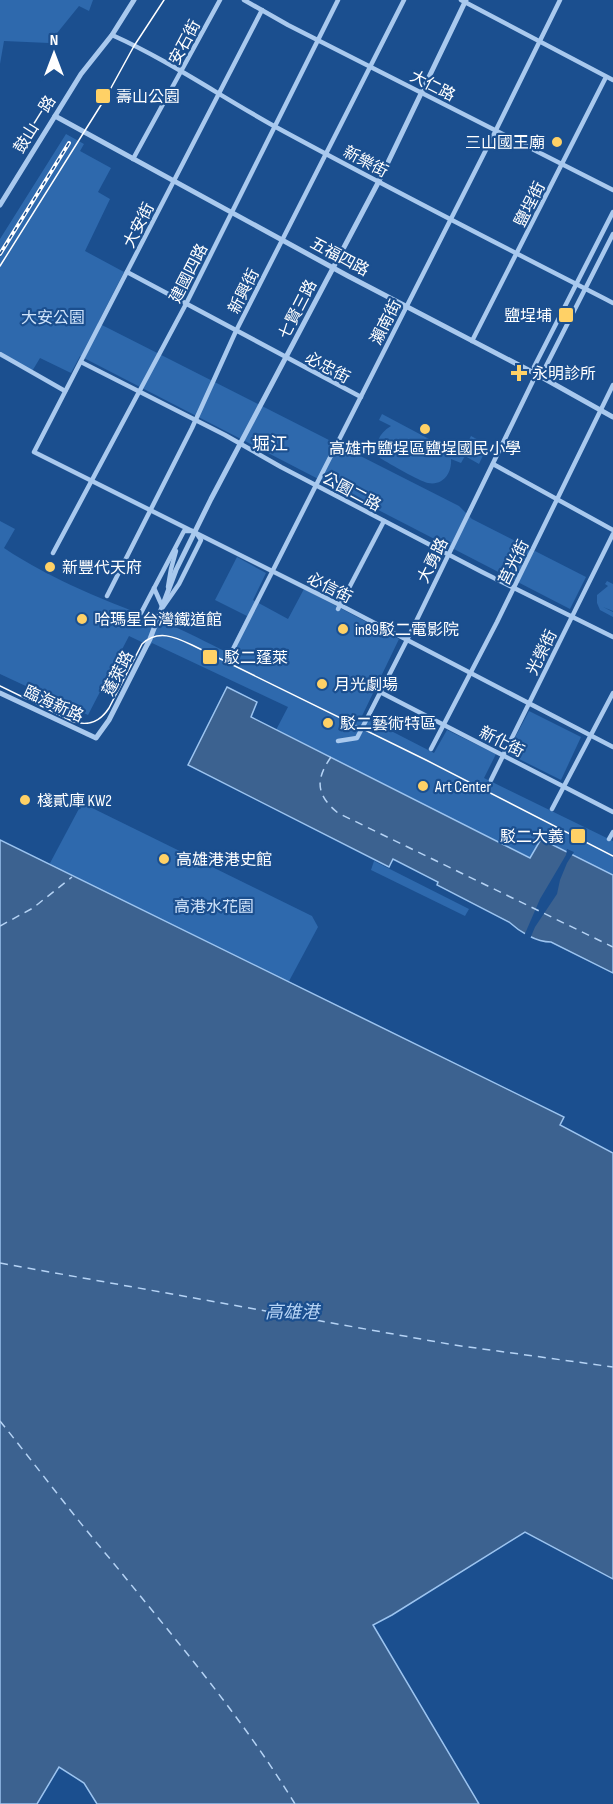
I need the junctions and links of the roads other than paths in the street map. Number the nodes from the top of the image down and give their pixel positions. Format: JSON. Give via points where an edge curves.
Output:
{"nodes":[{"id":1,"x":134,"y":0,"type":"edge"},
{"id":2,"x":220,"y":0,"type":"edge"},
{"id":3,"x":244,"y":0,"type":"edge"},
{"id":4,"x":338,"y":0,"type":"edge"},
{"id":5,"x":404,"y":0,"type":"edge"},
{"id":6,"x":560,"y":0,"type":"edge"},
{"id":7,"x":464,"y":1,"type":"edge"},
{"id":8,"x":262,"y":10,"type":"junction"},
{"id":9,"x":112,"y":34,"type":"junction"},
{"id":10,"x":319,"y":39,"type":"junction"},
{"id":11,"x":540,"y":40,"type":"junction"},
{"id":12,"x":371,"y":66,"type":"junction"},
{"id":13,"x":181,"y":72,"type":"junction"},
{"id":14,"x":606,"y":77,"type":"junction"},
{"id":15,"x":613,"y":80,"type":"edge"},
{"id":16,"x":420,"y":92,"type":"junction"},
{"id":17,"x":219,"y":93,"type":"junction"},
{"id":18,"x":55,"y":116,"type":"junction"},
{"id":19,"x":275,"y":126,"type":"junction"},
{"id":20,"x":496,"y":130,"type":"junction"},
{"id":21,"x":326,"y":154,"type":"junction"},
{"id":22,"x":133,"y":159,"type":"junction"},
{"id":23,"x":563,"y":164,"type":"junction"},
{"id":24,"x":174,"y":181,"type":"junction"},
{"id":25,"x":379,"y":181,"type":"junction"},
{"id":26,"x":613,"y":190,"type":"edge"},
{"id":27,"x":0,"y":205,"type":"edge"},
{"id":28,"x":231,"y":212,"type":"junction"},
{"id":29,"x":613,"y":212,"type":"edge"},
{"id":30,"x":450,"y":220,"type":"junction"},
{"id":31,"x":613,"y":234,"type":"edge"},
{"id":32,"x":283,"y":240,"type":"junction"},
{"id":33,"x":517,"y":254,"type":"junction"},
{"id":34,"x":333,"y":268,"type":"junction"},
{"id":35,"x":127,"y":272,"type":"junction"},
{"id":36,"x":577,"y":284,"type":"junction"},
{"id":37,"x":585,"y":289,"type":"junction"},
{"id":38,"x":613,"y":303,"type":"edge"},
{"id":39,"x":186,"y":304,"type":"junction"},
{"id":40,"x":406,"y":307,"type":"junction"},
{"id":41,"x":236,"y":331,"type":"junction"},
{"id":42,"x":472,"y":341,"type":"junction"},
{"id":43,"x":0,"y":354,"type":"edge"},
{"id":44,"x":286,"y":358,"type":"junction"},
{"id":45,"x":81,"y":362,"type":"junction"},
{"id":46,"x":536,"y":374,"type":"junction"},
{"id":47,"x":613,"y":384,"type":"edge"},
{"id":48,"x":65,"y":391,"type":"junction"},
{"id":49,"x":138,"y":392,"type":"junction"},
{"id":50,"x":361,"y":397,"type":"junction"},
{"id":51,"x":601,"y":410,"type":"junction"},
{"id":52,"x":613,"y":417,"type":"edge"},
{"id":53,"x":195,"y":420,"type":"junction"},
{"id":54,"x":240,"y":444,"type":"junction"},
{"id":55,"x":34,"y":452,"type":"joint"},
{"id":56,"x":493,"y":464,"type":"junction"},
{"id":57,"x":91,"y":480,"type":"junction"},
{"id":58,"x":316,"y":485,"type":"junction"},
{"id":59,"x":557,"y":498,"type":"junction"},
{"id":60,"x":150,"y":510,"type":"junction"},
{"id":61,"x":384,"y":521,"type":"junction"},
{"id":62,"x":195,"y":532,"type":"junction"},
{"id":63,"x":613,"y":532,"type":"edge"},
{"id":64,"x":181,"y":537,"type":"junction"},
{"id":65,"x":53,"y":553,"type":"dead end"},
{"id":66,"x":449,"y":554,"type":"junction"},
{"id":67,"x":272,"y":571,"type":"junction"},
{"id":68,"x":154,"y":588,"type":"junction"},
{"id":69,"x":513,"y":588,"type":"junction"},
{"id":70,"x":168,"y":591,"type":"junction"},
{"id":71,"x":107,"y":596,"type":"dead end"},
{"id":72,"x":339,"y":607,"type":"junction"},
{"id":73,"x":161,"y":609,"type":"junction"},
{"id":74,"x":141,"y":613,"type":"dead end"},
{"id":75,"x":572,"y":617,"type":"junction"},
{"id":76,"x":158,"y":618,"type":"joint"},
{"id":77,"x":613,"y":637,"type":"edge"},
{"id":78,"x":407,"y":640,"type":"junction"},
{"id":79,"x":230,"y":655,"type":"dead end"},
{"id":80,"x":470,"y":673,"type":"junction"},
{"id":81,"x":380,"y":692,"type":"junction"},
{"id":82,"x":0,"y":693,"type":"edge"},
{"id":83,"x":613,"y":693,"type":"edge"},
{"id":84,"x":529,"y":705,"type":"junction"},
{"id":85,"x":444,"y":724,"type":"junction"},
{"id":86,"x":590,"y":736,"type":"junction"},
{"id":87,"x":96,"y":738,"type":"joint"},
{"id":88,"x":338,"y":741,"type":"dead end"},
{"id":89,"x":613,"y":747,"type":"edge"},
{"id":90,"x":431,"y":749,"type":"dead end"},
{"id":91,"x":503,"y":755,"type":"junction"},
{"id":92,"x":491,"y":780,"type":"dead end"},
{"id":93,"x":564,"y":786,"type":"junction"},
{"id":94,"x":552,"y":809,"type":"dead end"},
{"id":95,"x":613,"y":812,"type":"edge"},
{"id":96,"x":613,"y":832,"type":"edge"},
{"id":97,"x":609,"y":840,"type":"dead end"}],
"edges":[{"from":1,"to":9,"type":"street","name":"鼓山一路"},
{"from":2,"to":13,"type":"street","name":"安石街"},
{"from":3,"to":8,"type":"street","name":"大仁路"},
{"from":4,"to":10,"type":"street","name":"建國四路"},
{"from":5,"to":12,"type":"street","name":"新興街"},
{"from":6,"to":11,"type":"street","name":"瀨南街"},
{"from":7,"to":11,"type":"street"},
{"from":7,"to":16,"type":"street","name":"七賢三路"},
{"from":8,"to":10,"type":"street","name":"大仁路"},
{"from":8,"to":17,"type":"street","name":"大安街"},
{"from":9,"to":13,"type":"street","name":"新樂街"},
{"from":9,"to":18,"type":"street","name":"鼓山一路"},
{"from":10,"to":12,"type":"street","name":"大仁路"},
{"from":10,"to":19,"type":"street","name":"建國四路"},
{"from":11,"to":14,"type":"street"},
{"from":11,"to":20,"type":"street","name":"瀨南街"},
{"from":12,"to":16,"type":"street","name":"大仁路"},
{"from":12,"to":21,"type":"street","name":"新興街"},
{"from":13,"to":17,"type":"street","name":"新樂街"},
{"from":13,"to":22,"type":"street","name":"安石街"},
{"from":14,"to":15,"type":"street"},
{"from":14,"to":23,"type":"street","name":"鹽埕街"},
{"from":16,"to":20,"type":"street","name":"大仁路"},
{"from":16,"to":25,"type":"street","name":"七賢三路"},
{"from":17,"to":19,"type":"street","name":"新樂街"},
{"from":17,"to":24,"type":"street","name":"大安街"},
{"from":18,"to":22,"type":"street","name":"五福四路"},
{"from":18,"to":27,"type":"street","name":"鼓山一路"},
{"from":19,"to":21,"type":"street","name":"新樂街"},
{"from":19,"to":28,"type":"street","name":"建國四路"},
{"from":20,"to":23,"type":"street","name":"大仁路"},
{"from":20,"to":30,"type":"street","name":"瀨南街"},
{"from":21,"to":25,"type":"street","name":"新樂街"},
{"from":21,"to":32,"type":"street","name":"新興街"},
{"from":22,"to":24,"type":"street","name":"五福四路"},
{"from":23,"to":26,"type":"street","name":"大仁路"},
{"from":23,"to":33,"type":"street","name":"鹽埕街"},
{"from":24,"to":28,"type":"street","name":"五福四路"},
{"from":24,"to":35,"type":"street","name":"大安街"},
{"from":25,"to":30,"type":"street","name":"新樂街"},
{"from":25,"to":34,"type":"street","name":"七賢三路"},
{"from":28,"to":32,"type":"street","name":"五福四路"},
{"from":28,"to":39,"type":"street","name":"建國四路"},
{"from":29,"to":36,"type":"street","name":"大勇路"},
{"from":30,"to":33,"type":"street","name":"新樂街"},
{"from":30,"to":40,"type":"street","name":"瀨南街"},
{"from":31,"to":37,"type":"street","name":"大勇路"},
{"from":32,"to":34,"type":"street","name":"五福四路"},
{"from":32,"to":41,"type":"street","name":"新興街"},
{"from":33,"to":36,"type":"street","name":"新樂街"},
{"from":33,"to":42,"type":"street","name":"鹽埕街"},
{"from":34,"to":40,"type":"street","name":"五福四路"},
{"from":34,"to":44,"type":"street","name":"七賢三路"},
{"from":35,"to":39,"type":"street","name":"必忠街"},
{"from":35,"to":45,"type":"street","name":"大安街"},
{"from":36,"to":37,"type":"street","name":"新樂街"},
{"from":36,"to":46,"type":"street","name":"大勇路","via":[[534,367]]},
{"from":37,"to":38,"type":"street","name":"新樂街"},
{"from":37,"to":46,"type":"street","name":"大勇路","via":[[544,370]]},
{"from":39,"to":41,"type":"street","name":"必忠街"},
{"from":39,"to":49,"type":"street","name":"建國四路"},
{"from":40,"to":42,"type":"street","name":"五福四路"},
{"from":40,"to":50,"type":"street","name":"瀨南街"},
{"from":41,"to":44,"type":"street","name":"必忠街"},
{"from":41,"to":53,"type":"street","name":"新興街"},
{"from":42,"to":46,"type":"street","name":"五福四路"},
{"from":43,"to":48,"type":"street"},
{"from":44,"to":50,"type":"street","name":"必忠街"},
{"from":44,"to":54,"type":"street","name":"七賢三路"},
{"from":45,"to":48,"type":"street","name":"大安街"},
{"from":45,"to":49,"type":"street","name":"公園二路"},
{"from":46,"to":51,"type":"street","name":"五福四路"},
{"from":46,"to":56,"type":"street","name":"大勇路"},
{"from":47,"to":51,"type":"street","name":"莒光街"},
{"from":48,"to":55,"type":"street","name":"大安街"},
{"from":49,"to":53,"type":"street","name":"公園二路"},
{"from":49,"to":57,"type":"street","name":"建國四路"},
{"from":50,"to":58,"type":"street","name":"瀨南街"},
{"from":51,"to":52,"type":"street","name":"五福四路"},
{"from":51,"to":59,"type":"street","name":"莒光街"},
{"from":53,"to":54,"type":"street","name":"公園二路"},
{"from":53,"to":60,"type":"street","name":"新興街"},
{"from":54,"to":58,"type":"street","name":"公園二路"},
{"from":54,"to":62,"type":"street","name":"七賢三路"},
{"from":55,"to":57,"type":"street","name":"必信街"},
{"from":56,"to":59,"type":"street"},
{"from":56,"to":66,"type":"street","name":"大勇路"},
{"from":57,"to":60,"type":"street","name":"必信街"},
{"from":57,"to":65,"type":"street","name":"建國四路"},
{"from":58,"to":61,"type":"street","name":"公園二路"},
{"from":58,"to":67,"type":"street","name":"瀨南街"},
{"from":59,"to":63,"type":"street"},
{"from":59,"to":69,"type":"street","name":"莒光街"},
{"from":60,"to":62,"type":"street","name":"必信街"},
{"from":60,"to":71,"type":"street","name":"新興街"},
{"from":61,"to":66,"type":"street","name":"公園二路"},
{"from":61,"to":72,"type":"street"},
{"from":62,"to":64,"type":"street","via":[[184,531]]},
{"from":62,"to":67,"type":"street","name":"必信街"},
{"from":62,"to":70,"type":"street","name":"七賢三路"},
{"from":62,"to":73,"type":"street","name":"七賢三路","via":[[201,540],[179,584]]},
{"from":63,"to":75,"type":"street","name":"光榮街"},
{"from":64,"to":68,"type":"street"},
{"from":64,"to":70,"type":"street","name":"七賢三路"},
{"from":66,"to":69,"type":"street","name":"公園二路"},
{"from":66,"to":78,"type":"street","name":"大勇路"},
{"from":67,"to":72,"type":"street","name":"必信街"},
{"from":67,"to":79,"type":"street","name":"瀨南街"},
{"from":68,"to":73,"type":"street"},
{"from":68,"to":74,"type":"street"},
{"from":69,"to":75,"type":"street","name":"公園二路"},
{"from":69,"to":80,"type":"street","name":"莒光街"},
{"from":70,"to":73,"type":"street","name":"七賢三路"},
{"from":72,"to":78,"type":"street","name":"必信街"},
{"from":73,"to":76,"type":"street","name":"七賢三路"},
{"from":75,"to":77,"type":"street","name":"公園二路"},
{"from":75,"to":84,"type":"street","name":"光榮街"},
{"from":76,"to":87,"type":"street","name":"蓬萊路","via":[[109,720]]},
{"from":78,"to":80,"type":"street","name":"必信街"},
{"from":78,"to":81,"type":"street","name":"大勇路"},
{"from":80,"to":84,"type":"street","name":"必信街"},
{"from":80,"to":85,"type":"street","name":"莒光街"},
{"from":81,"to":85,"type":"street","name":"新化街"},
{"from":81,"to":88,"type":"street","name":"大勇路","via":[[357,738]]},
{"from":82,"to":87,"type":"street","name":"臨海新路"},
{"from":83,"to":86,"type":"street"},
{"from":84,"to":86,"type":"street","name":"必信街"},
{"from":84,"to":91,"type":"street","name":"光榮街"},
{"from":85,"to":90,"type":"street","name":"莒光街"},
{"from":85,"to":91,"type":"street","name":"新化街"},
{"from":86,"to":89,"type":"street","name":"必信街"},
{"from":86,"to":93,"type":"street"},
{"from":91,"to":92,"type":"street","name":"光榮街"},
{"from":91,"to":93,"type":"street","name":"新化街"},
{"from":93,"to":94,"type":"street"},
{"from":93,"to":95,"type":"street","name":"新化街"},
{"from":96,"to":97,"type":"street"}]}
